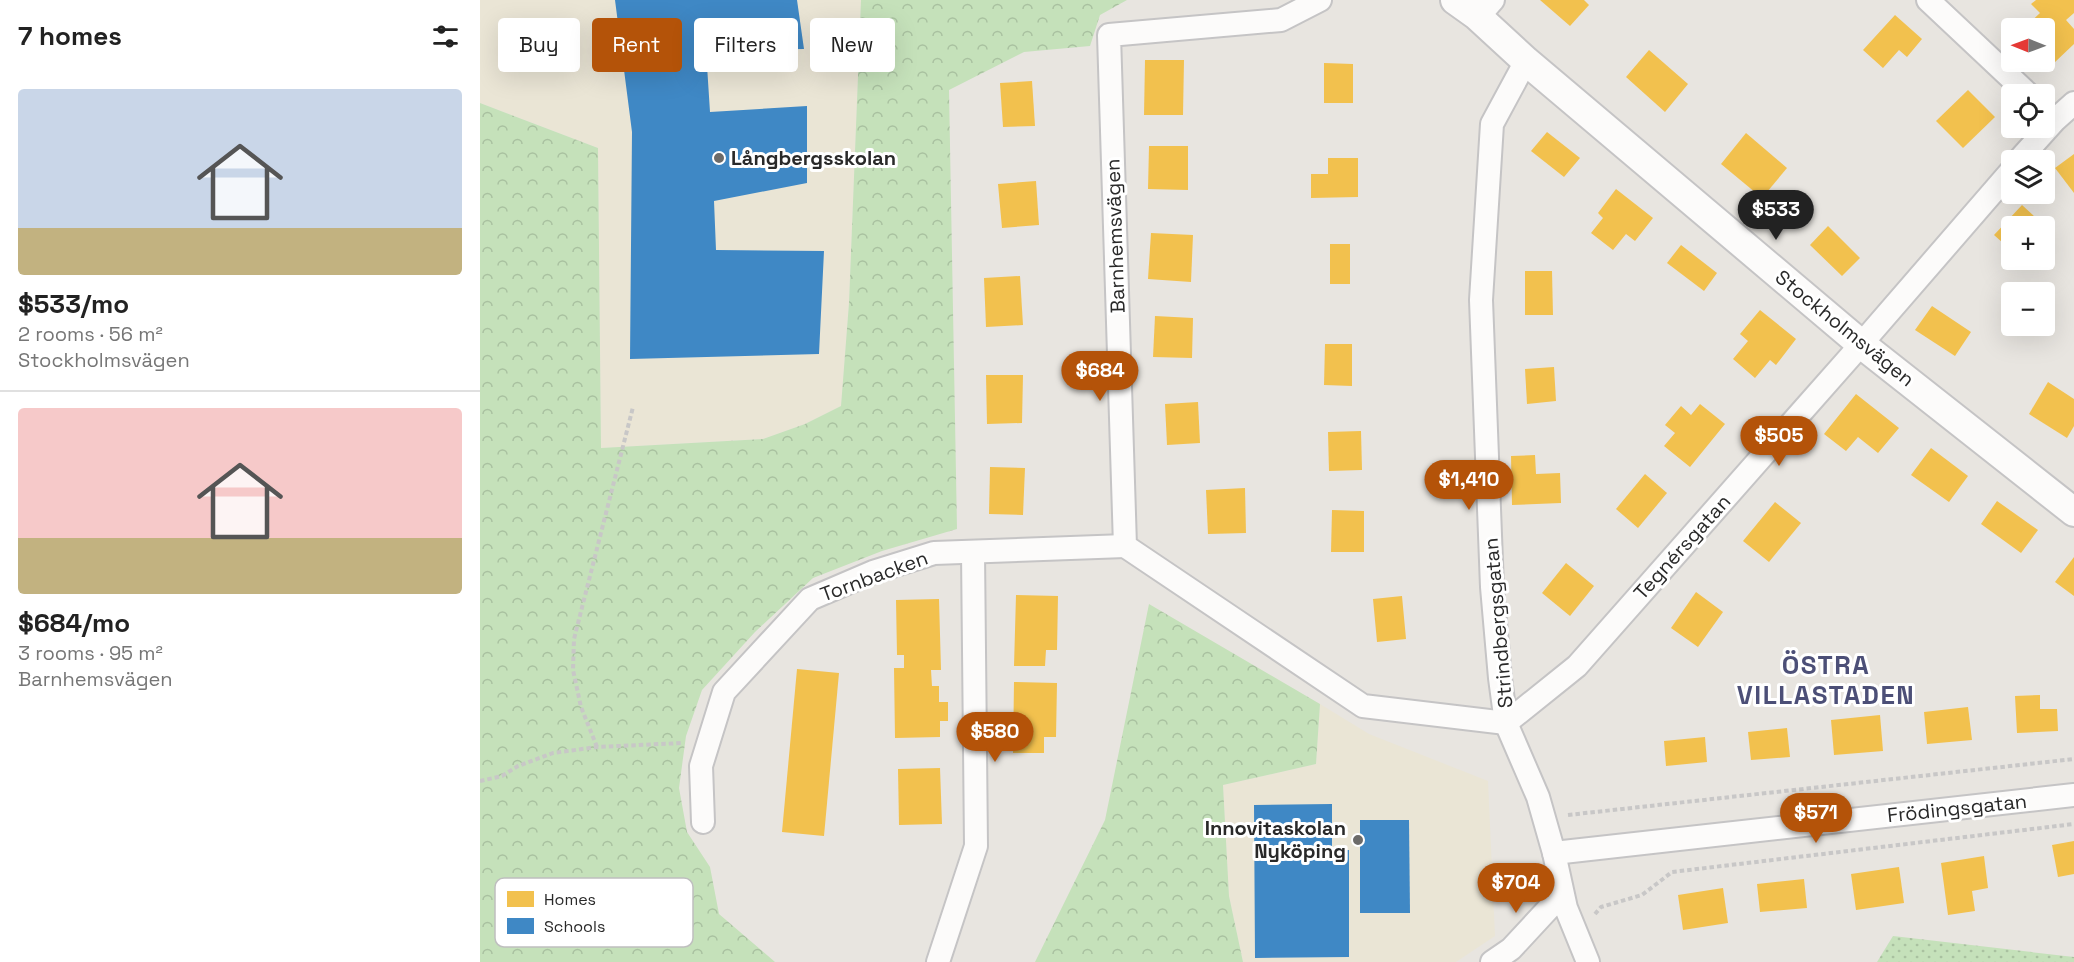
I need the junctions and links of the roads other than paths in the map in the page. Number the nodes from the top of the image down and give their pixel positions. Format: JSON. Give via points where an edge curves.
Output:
{"nodes":[{"id":1,"x":1320,"y":0,"type":"edge"},
{"id":2,"x":1928,"y":0,"type":"edge"},
{"id":3,"x":1475,"y":5,"type":"edge"},
{"id":4,"x":1526,"y":61,"type":"junction"},
{"id":5,"x":2017,"y":84,"type":"edge"},
{"id":6,"x":2074,"y":104,"type":"edge"},
{"id":7,"x":2055,"y":113,"type":"edge"},
{"id":8,"x":2001,"y":183,"type":"edge"},
{"id":9,"x":1861,"y":344,"type":"junction"},
{"id":10,"x":2074,"y":512,"type":"edge"},
{"id":11,"x":1125,"y":546,"type":"junction"},
{"id":12,"x":973,"y":552,"type":"junction"},
{"id":13,"x":1506,"y":723,"type":"junction"},
{"id":14,"x":2074,"y":795,"type":"edge"},
{"id":15,"x":703,"y":822,"type":"dead end"},
{"id":16,"x":1554,"y":853,"type":"junction"},
{"id":17,"x":1562,"y":894,"type":"junction"},
{"id":18,"x":1586,"y":961,"type":"edge"},
{"id":19,"x":938,"y":962,"type":"edge"},
{"id":20,"x":1492,"y":962,"type":"edge"}],
"edges":[{"from":1,"to":11,"type":"street","name":"Barnhemsvägen","via":[[1281,20],[1110,35]]},
{"from":2,"to":5,"type":"street"},
{"from":3,"to":4,"type":"street","name":"Stockholmsvägen"},
{"from":4,"to":9,"type":"street","name":"Stockholmsvägen"},
{"from":4,"to":13,"type":"street","name":"Strindbergsgatan","via":[[1492,124],[1481,300],[1492,587]]},
{"from":6,"to":7,"type":"street"},
{"from":8,"to":9,"type":"street","name":"Tegnérsgatan"},
{"from":9,"to":10,"type":"street","name":"Stockholmsvägen"},
{"from":9,"to":13,"type":"street","name":"Tegnérsgatan","via":[[1576,666]]},
{"from":11,"to":12,"type":"street","name":"Tornbacken"},
{"from":11,"to":13,"type":"street","via":[[1364,706]]},
{"from":12,"to":15,"type":"street","name":"Tornbacken","via":[[934,553],[873,572],[810,599],[724,692],[701,766]]},
{"from":12,"to":19,"type":"street","via":[[976,846]]},
{"from":13,"to":16,"type":"street","name":"Strindbergsgatan","via":[[1538,797]]},
{"from":14,"to":16,"type":"street","name":"Frödingsgatan"},
{"from":16,"to":17,"type":"street","name":"Strindbergsgatan"},
{"from":17,"to":18,"type":"street","name":"Strindbergsgatan"},
{"from":17,"to":20,"type":"street","via":[[1511,949]]}]}
